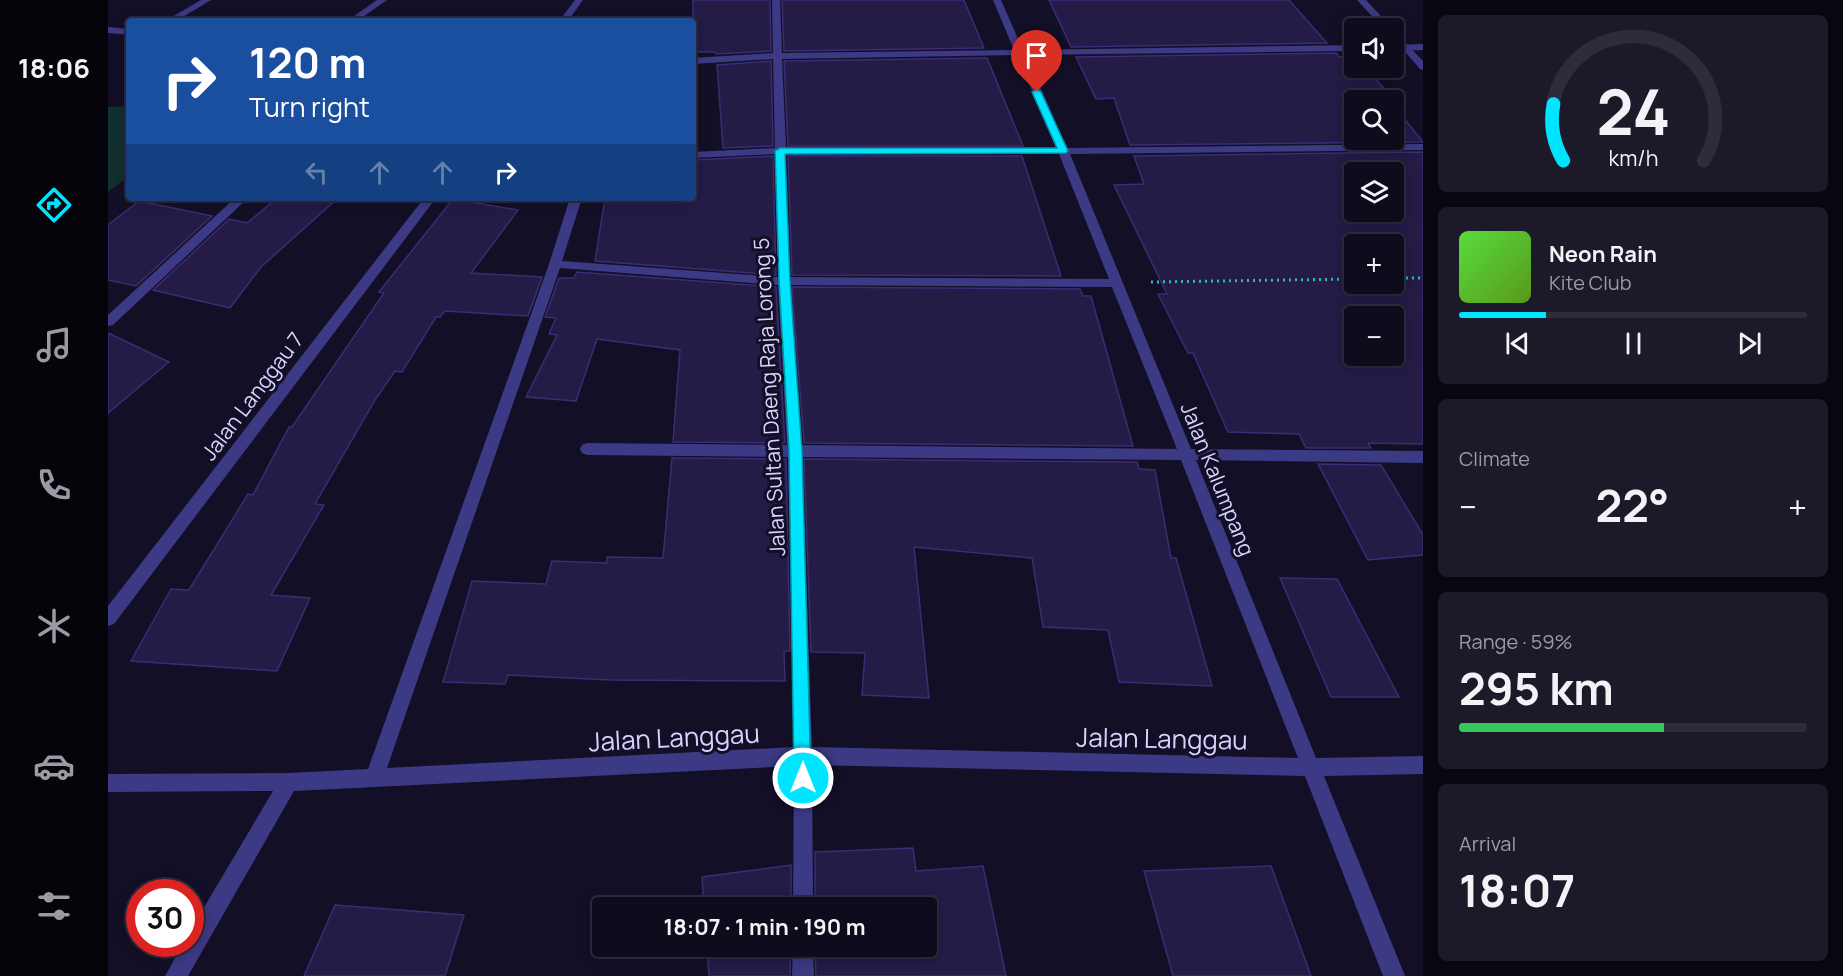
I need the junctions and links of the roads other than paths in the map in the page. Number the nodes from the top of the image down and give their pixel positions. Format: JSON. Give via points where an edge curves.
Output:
{"nodes":[{"id":1,"x":207,"y":0,"type":"edge"},
{"id":2,"x":383,"y":0,"type":"edge"},
{"id":3,"x":579,"y":0,"type":"edge"},
{"id":4,"x":776,"y":0,"type":"edge"},
{"id":5,"x":997,"y":0,"type":"edge"},
{"id":6,"x":1361,"y":0,"type":"edge"},
{"id":7,"x":174,"y":18,"type":"edge"},
{"id":8,"x":356,"y":18,"type":"edge"},
{"id":9,"x":565,"y":18,"type":"edge"},
{"id":10,"x":1378,"y":18,"type":"edge"},
{"id":11,"x":108,"y":30,"type":"edge"},
{"id":12,"x":126,"y":32,"type":"edge"},
{"id":13,"x":1404,"y":46,"type":"edge"},
{"id":14,"x":1423,"y":47,"type":"edge"},
{"id":15,"x":1344,"y":48,"type":"edge"},
{"id":16,"x":1406,"y":48,"type":"junction"},
{"id":17,"x":1020,"y":52,"type":"junction"},
{"id":18,"x":778,"y":56,"type":"junction"},
{"id":19,"x":696,"y":61,"type":"edge"},
{"id":20,"x":1423,"y":67,"type":"edge"},
{"id":21,"x":1423,"y":147,"type":"edge"},
{"id":22,"x":780,"y":151,"type":"junction"},
{"id":23,"x":1063,"y":151,"type":"junction"},
{"id":24,"x":696,"y":155,"type":"edge"},
{"id":25,"x":239,"y":201,"type":"edge"},
{"id":26,"x":428,"y":201,"type":"edge"},
{"id":27,"x":575,"y":201,"type":"edge"},
{"id":28,"x":555,"y":264,"type":"junction"},
{"id":29,"x":784,"y":281,"type":"junction"},
{"id":30,"x":1115,"y":283,"type":"junction"},
{"id":31,"x":108,"y":322,"type":"edge"},
{"id":32,"x":587,"y":449,"type":"dead end"},
{"id":33,"x":795,"y":451,"type":"junction"},
{"id":34,"x":1187,"y":456,"type":"junction"},
{"id":35,"x":1423,"y":457,"type":"edge"},
{"id":36,"x":108,"y":619,"type":"edge"},
{"id":37,"x":803,"y":756,"type":"junction"},
{"id":38,"x":1423,"y":765,"type":"edge"},
{"id":39,"x":1309,"y":767,"type":"junction"},
{"id":40,"x":374,"y":777,"type":"junction"},
{"id":41,"x":289,"y":782,"type":"junction"},
{"id":42,"x":108,"y":783,"type":"edge"},
{"id":43,"x":803,"y":897,"type":"edge"},
{"id":44,"x":803,"y":957,"type":"edge"},
{"id":45,"x":176,"y":976,"type":"edge"},
{"id":46,"x":803,"y":976,"type":"edge"},
{"id":47,"x":1394,"y":976,"type":"edge"}],
"edges":[{"from":1,"to":7,"type":"street"},
{"from":2,"to":8,"type":"street"},
{"from":3,"to":9,"type":"street"},
{"from":4,"to":18,"type":"street","name":"Jalan Sultan Daeng Raja Lorong 5"},
{"from":5,"to":17,"type":"street","name":"Jalan Kalumpang"},
{"from":6,"to":10,"type":"street"},
{"from":11,"to":12,"type":"street"},
{"from":13,"to":16,"type":"street"},
{"from":14,"to":16,"type":"street"},
{"from":15,"to":17,"type":"street"},
{"from":16,"to":20,"type":"street"},
{"from":17,"to":18,"type":"street"},
{"from":17,"to":23,"type":"street","name":"Jalan Kalumpang"},
{"from":18,"to":19,"type":"street"},
{"from":18,"to":22,"type":"street","name":"Jalan Sultan Daeng Raja Lorong 5"},
{"from":21,"to":23,"type":"street"},
{"from":22,"to":23,"type":"street"},
{"from":22,"to":24,"type":"street"},
{"from":22,"to":29,"type":"street","name":"Jalan Sultan Daeng Raja Lorong 5"},
{"from":23,"to":30,"type":"street","name":"Jalan Kalumpang"},
{"from":25,"to":31,"type":"street"},
{"from":26,"to":36,"type":"street","name":"Jalan Langgau 7"},
{"from":27,"to":28,"type":"street"},
{"from":28,"to":29,"type":"street"},
{"from":28,"to":40,"type":"street"},
{"from":29,"to":30,"type":"street"},
{"from":29,"to":33,"type":"street","name":"Jalan Sultan Daeng Raja Lorong 5"},
{"from":30,"to":34,"type":"street","name":"Jalan Kalumpang"},
{"from":32,"to":33,"type":"street"},
{"from":33,"to":34,"type":"street"},
{"from":33,"to":37,"type":"street","name":"Jalan Sultan Daeng Raja Lorong 5"},
{"from":34,"to":35,"type":"street"},
{"from":34,"to":39,"type":"street","name":"Jalan Kalumpang"},
{"from":37,"to":39,"type":"street","name":"Jalan Langgau"},
{"from":37,"to":40,"type":"street","name":"Jalan Langgau"},
{"from":37,"to":43,"type":"street","name":"Jalan Sultan Daeng Raja Lorong 5"},
{"from":38,"to":39,"type":"street","name":"Jalan Langgau"},
{"from":39,"to":47,"type":"street","name":"Jalan Kalumpang"},
{"from":40,"to":41,"type":"street","name":"Jalan Langgau"},
{"from":41,"to":42,"type":"street","name":"Jalan Langgau"},
{"from":41,"to":45,"type":"street"},
{"from":44,"to":46,"type":"street"}]}
